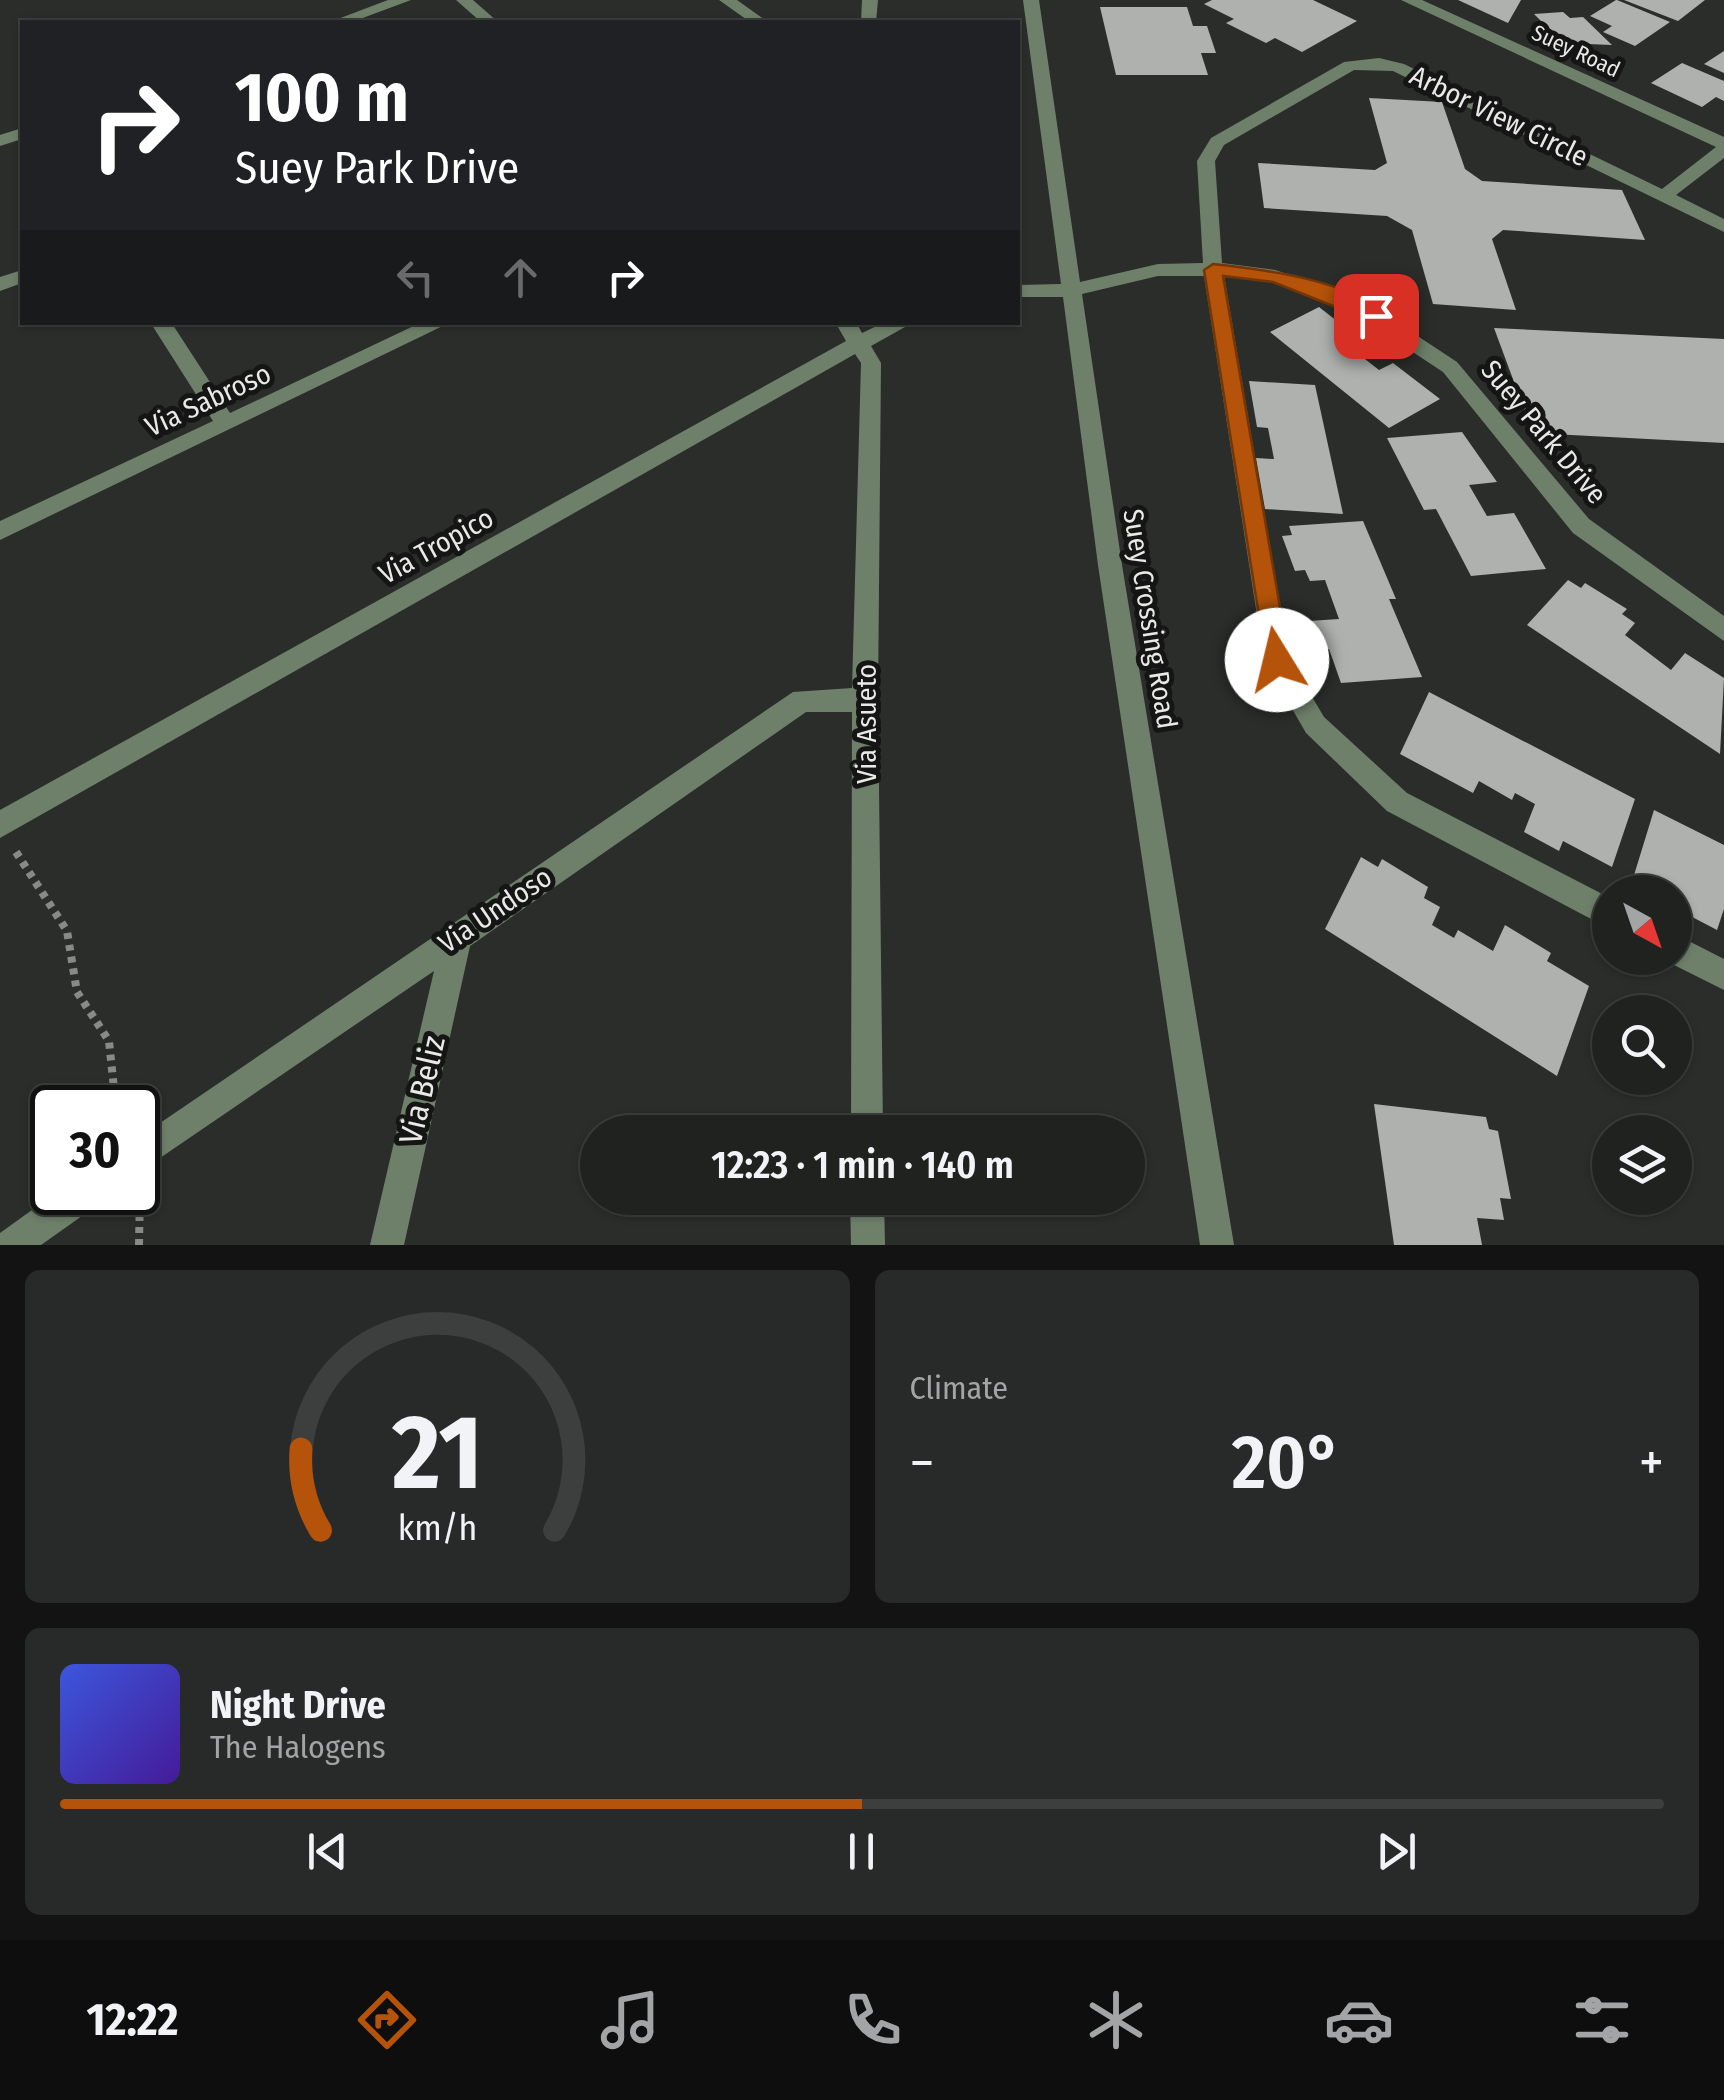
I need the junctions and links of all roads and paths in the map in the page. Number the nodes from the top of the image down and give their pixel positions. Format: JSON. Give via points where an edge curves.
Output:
{"nodes":[{"id":1,"x":402,"y":0,"type":"edge"},
{"id":2,"x":464,"y":0,"type":"edge"},
{"id":3,"x":727,"y":0,"type":"edge"},
{"id":4,"x":1031,"y":0,"type":"edge"},
{"id":5,"x":1409,"y":0,"type":"edge"},
{"id":6,"x":344,"y":20,"type":"edge"},
{"id":7,"x":488,"y":20,"type":"edge"},
{"id":8,"x":753,"y":20,"type":"edge"},
{"id":9,"x":1724,"y":146,"type":"edge"},
{"id":10,"x":1664,"y":196,"type":"junction"},
{"id":11,"x":1723,"y":224,"type":"edge"},
{"id":12,"x":1213,"y":270,"type":"junction"},
{"id":13,"x":1073,"y":290,"type":"junction"},
{"id":14,"x":1020,"y":291,"type":"edge"},
{"id":15,"x":162,"y":325,"type":"edge"},
{"id":16,"x":435,"y":325,"type":"edge"},
{"id":17,"x":888,"y":325,"type":"edge"},
{"id":18,"x":852,"y":332,"type":"edge"},
{"id":19,"x":226,"y":424,"type":"junction"},
{"id":20,"x":0,"y":531,"type":"edge"},
{"id":21,"x":1724,"y":630,"type":"edge"},
{"id":22,"x":865,"y":700,"type":"junction"},
{"id":23,"x":2,"y":824,"type":"edge"},
{"id":24,"x":1592,"y":904,"type":"edge"},
{"id":25,"x":457,"y":935,"type":"junction"},
{"id":26,"x":1692,"y":958,"type":"edge"},
{"id":27,"x":1724,"y":975,"type":"edge"},
{"id":28,"x":114,"y":1085,"type":"edge"},
{"id":29,"x":867,"y":1115,"type":"edge"},
{"id":30,"x":160,"y":1143,"type":"edge"},
{"id":31,"x":54,"y":1215,"type":"edge"},
{"id":32,"x":141,"y":1215,"type":"edge"},
{"id":33,"x":867,"y":1215,"type":"edge"},
{"id":34,"x":12,"y":1245,"type":"edge"},
{"id":35,"x":139,"y":1245,"type":"edge"},
{"id":36,"x":387,"y":1245,"type":"edge"},
{"id":37,"x":868,"y":1245,"type":"edge"},
{"id":38,"x":1217,"y":1245,"type":"edge"}],
"edges":[{"from":1,"to":6,"type":"street"},
{"from":2,"to":7,"type":"street"},
{"from":3,"to":8,"type":"street"},
{"from":4,"to":13,"type":"street","name":"Suey Crossing Road"},
{"from":5,"to":9,"type":"street","name":"Suey Road"},
{"from":9,"to":10,"type":"street"},
{"from":10,"to":11,"type":"street","name":"Arbor View Circle"},
{"from":10,"to":12,"type":"street","name":"Arbor View Circle","via":[[1398,66],[1362,63],[1246,124],[1208,152]]},
{"from":12,"to":13,"type":"street","name":"Suey Park Drive","via":[[1158,270]]},
{"from":12,"to":21,"type":"street","name":"Suey Park Drive","via":[[1275,276],[1352,303],[1399,330],[1465,382],[1581,526]]},
{"from":12,"to":24,"type":"street","name":"Arbor View Circle","via":[[1277,660],[1315,725],[1398,802]]},
{"from":13,"to":14,"type":"street"},
{"from":13,"to":38,"type":"street","name":"Suey Crossing Road"},
{"from":15,"to":19,"type":"street"},
{"from":16,"to":19,"type":"street","name":"Via Sabroso"},
{"from":17,"to":18,"type":"street","name":"Via Tropico"},
{"from":18,"to":22,"type":"street","name":"Via Asueto","via":[[871,364]]},
{"from":18,"to":23,"type":"street","name":"Via Tropico"},
{"from":19,"to":20,"type":"street","name":"Via Sabroso"},
{"from":22,"to":25,"type":"street","name":"Via Undoso","via":[[802,700]]},
{"from":22,"to":29,"type":"street","name":"Via Asueto"},
{"from":23,"to":28,"type":"path","via":[[66,931],[76,992],[110,1041]]},
{"from":25,"to":30,"type":"street","name":"Via Undoso"},
{"from":25,"to":36,"type":"street","name":"Via Beliz"},
{"from":26,"to":27,"type":"street"},
{"from":31,"to":34,"type":"street"},
{"from":32,"to":35,"type":"path"},
{"from":33,"to":37,"type":"street"}]}
